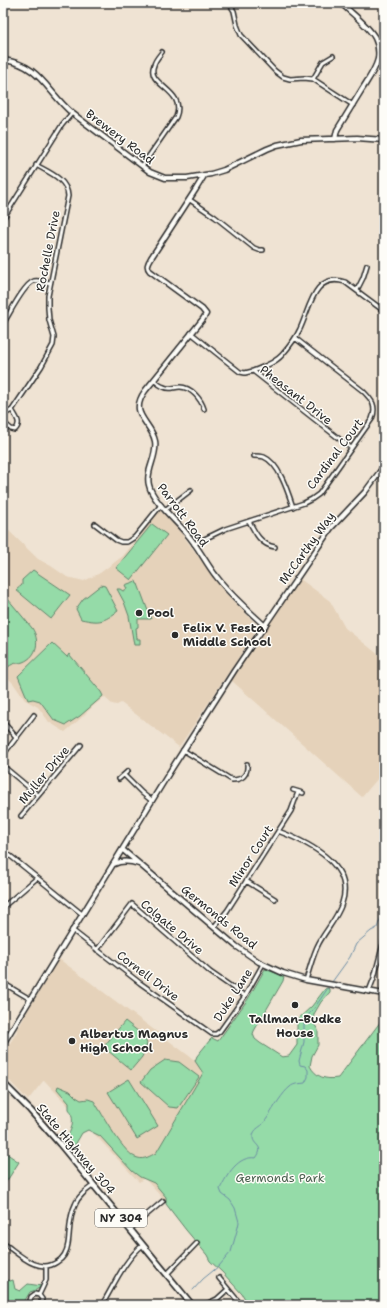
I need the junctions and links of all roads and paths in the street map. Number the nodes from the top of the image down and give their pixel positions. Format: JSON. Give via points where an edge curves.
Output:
{"nodes":[{"id":1,"x":229,"y":3,"type":"edge"},
{"id":2,"x":341,"y":3,"type":"edge"},
{"id":3,"x":162,"y":52,"type":"dead end"},
{"id":4,"x":333,"y":56,"type":"dead end"},
{"id":5,"x":3,"y":60,"type":"edge"},
{"id":6,"x":313,"y":80,"type":"junction"},
{"id":7,"x":352,"y":105,"type":"junction"},
{"id":8,"x":72,"y":112,"type":"junction"},
{"id":9,"x":335,"y":139,"type":"junction"},
{"id":10,"x":384,"y":140,"type":"edge"},
{"id":11,"x":36,"y":165,"type":"junction"},
{"id":12,"x":142,"y":166,"type":"junction"},
{"id":13,"x":204,"y":176,"type":"junction"},
{"id":14,"x":190,"y":200,"type":"junction"},
{"id":15,"x":3,"y":219,"type":"edge"},
{"id":16,"x":263,"y":250,"type":"dead end"},
{"id":17,"x":367,"y":265,"type":"dead end"},
{"id":18,"x":50,"y":283,"type":"junction"},
{"id":19,"x":357,"y":290,"type":"junction"},
{"id":20,"x":384,"y":311,"type":"edge"},
{"id":21,"x":3,"y":324,"type":"edge"},
{"id":22,"x":191,"y":333,"type":"junction"},
{"id":23,"x":295,"y":338,"type":"junction"},
{"id":24,"x":253,"y":371,"type":"junction"},
{"id":25,"x":154,"y":380,"type":"junction"},
{"id":26,"x":204,"y":409,"type":"dead end"},
{"id":27,"x":12,"y":410,"type":"junction"},
{"id":28,"x":5,"y":415,"type":"edge"},
{"id":29,"x":3,"y":422,"type":"edge"},
{"id":30,"x":351,"y":448,"type":"junction"},
{"id":31,"x":254,"y":456,"type":"dead end"},
{"id":32,"x":384,"y":466,"type":"edge"},
{"id":33,"x":191,"y":490,"type":"dead end"},
{"id":34,"x":161,"y":505,"type":"junction"},
{"id":35,"x":293,"y":507,"type":"junction"},
{"id":36,"x":165,"y":510,"type":"junction"},
{"id":37,"x":249,"y":521,"type":"junction"},
{"id":38,"x":95,"y":524,"type":"dead end"},
{"id":39,"x":194,"y":544,"type":"junction"},
{"id":40,"x":276,"y":547,"type":"dead end"},
{"id":41,"x":265,"y":626,"type":"junction"},
{"id":42,"x":34,"y":715,"type":"dead end"},
{"id":43,"x":3,"y":722,"type":"edge"},
{"id":44,"x":17,"y":738,"type":"junction"},
{"id":45,"x":81,"y":745,"type":"dead end"},
{"id":46,"x":183,"y":750,"type":"junction"},
{"id":47,"x":3,"y":755,"type":"edge"},
{"id":48,"x":248,"y":764,"type":"dead end"},
{"id":49,"x":3,"y":766,"type":"edge"},
{"id":50,"x":128,"y":771,"type":"dead end"},
{"id":51,"x":124,"y":775,"type":"junction"},
{"id":52,"x":119,"y":779,"type":"dead end"},
{"id":53,"x":293,"y":790,"type":"dead end"},
{"id":54,"x":298,"y":792,"type":"junction"},
{"id":55,"x":303,"y":793,"type":"dead end"},
{"id":56,"x":38,"y":795,"type":"junction"},
{"id":57,"x":152,"y":801,"type":"junction"},
{"id":58,"x":21,"y":816,"type":"dead end"},
{"id":59,"x":278,"y":831,"type":"junction"},
{"id":60,"x":3,"y":850,"type":"edge"},
{"id":61,"x":123,"y":850,"type":"junction"},
{"id":62,"x":141,"y":865,"type":"junction"},
{"id":63,"x":113,"y":866,"type":"junction"},
{"id":64,"x":37,"y":878,"type":"junction"},
{"id":65,"x":246,"y":881,"type":"junction"},
{"id":66,"x":275,"y":899,"type":"dead end"},
{"id":67,"x":3,"y":907,"type":"edge"},
{"id":68,"x":82,"y":914,"type":"junction"},
{"id":69,"x":214,"y":927,"type":"junction"},
{"id":70,"x":72,"y":930,"type":"junction"},
{"id":71,"x":384,"y":940,"type":"edge"},
{"id":72,"x":98,"y":950,"type":"junction"},
{"id":73,"x":264,"y":964,"type":"junction"},
{"id":74,"x":306,"y":980,"type":"junction"},
{"id":75,"x":3,"y":983,"type":"edge"},
{"id":76,"x":369,"y":991,"type":"junction"},
{"id":77,"x":384,"y":994,"type":"edge"},
{"id":78,"x":245,"y":996,"type":"junction"},
{"id":79,"x":30,"y":999,"type":"junction"},
{"id":80,"x":215,"y":1034,"type":"joint"},
{"id":81,"x":3,"y":1044,"type":"edge"},
{"id":82,"x":3,"y":1082,"type":"edge"},
{"id":83,"x":94,"y":1185,"type":"junction"},
{"id":84,"x":163,"y":1201,"type":"dead end"},
{"id":85,"x":130,"y":1229,"type":"junction"},
{"id":86,"x":3,"y":1243,"type":"edge"},
{"id":87,"x":197,"y":1243,"type":"dead end"},
{"id":88,"x":143,"y":1245,"type":"junction"},
{"id":89,"x":46,"y":1266,"type":"junction"},
{"id":90,"x":167,"y":1274,"type":"junction"},
{"id":91,"x":219,"y":1278,"type":"dead end"},
{"id":92,"x":228,"y":1289,"type":"junction"},
{"id":93,"x":39,"y":1295,"type":"junction"},
{"id":94,"x":214,"y":1301,"type":"junction"},
{"id":95,"x":238,"y":1301,"type":"dead end"},
{"id":96,"x":33,"y":1305,"type":"edge"},
{"id":97,"x":40,"y":1305,"type":"edge"},
{"id":98,"x":102,"y":1305,"type":"edge"},
{"id":99,"x":192,"y":1305,"type":"edge"},
{"id":100,"x":204,"y":1305,"type":"edge"},
{"id":101,"x":217,"y":1305,"type":"edge"}],
"edges":[{"from":1,"to":6,"type":"street","via":[[234,11],[240,35],[273,69],[290,79]]},
{"from":2,"to":7,"type":"street","via":[[372,33],[378,48],[376,66]]},
{"from":3,"to":12,"type":"street","via":[[152,70],[158,82],[176,99],[178,111]]},
{"from":4,"to":6,"type":"street","via":[[323,62]]},
{"from":5,"to":8,"type":"street","name":"Brewery Road","via":[[16,63],[36,74]]},
{"from":6,"to":7,"type":"street"},
{"from":7,"to":9,"type":"street","via":[[337,130]]},
{"from":8,"to":11,"type":"street"},
{"from":8,"to":12,"type":"street","name":"Brewery Road"},
{"from":9,"to":10,"type":"street","name":"Brewery Road"},
{"from":9,"to":13,"type":"street","name":"Brewery Road","via":[[301,140],[277,145],[224,170]]},
{"from":11,"to":15,"type":"street"},
{"from":11,"to":18,"type":"street","name":"Rochelle Drive","via":[[58,178],[68,190]]},
{"from":12,"to":13,"type":"street","name":"Brewery Road","via":[[165,178]]},
{"from":13,"to":14,"type":"street","name":"Parrott Road"},
{"from":14,"to":16,"type":"street","via":[[254,248]]},
{"from":14,"to":22,"type":"street","name":"Parrott Road","via":[[147,266],[148,270],[206,313]]},
{"from":17,"to":19,"type":"street"},
{"from":18,"to":21,"type":"street","via":[[39,281],[27,286]]},
{"from":18,"to":27,"type":"street","name":"Rochelle Drive","via":[[48,308],[53,345]]},
{"from":19,"to":20,"type":"street"},
{"from":19,"to":23,"type":"street","via":[[337,279],[322,284],[309,302]]},
{"from":22,"to":24,"type":"street","name":"Pheasant Drive","via":[[240,372]]},
{"from":22,"to":25,"type":"street","name":"Parrott Road"},
{"from":23,"to":24,"type":"street","via":[[282,356]]},
{"from":23,"to":30,"type":"street","name":"Cardinal Court","via":[[363,391],[373,404],[375,412],[372,419]]},
{"from":24,"to":30,"type":"street","name":"Pheasant Drive"},
{"from":25,"to":26,"type":"street","via":[[166,388],[188,389],[200,400]]},
{"from":25,"to":34,"type":"street","name":"Parrott Road","via":[[141,398],[139,408],[155,441],[148,483]]},
{"from":27,"to":28,"type":"street","name":"Rochelle Drive"},
{"from":27,"to":29,"type":"street","via":[[19,422],[15,430]]},
{"from":30,"to":35,"type":"street","name":"Cardinal Court","via":[[319,494]]},
{"from":31,"to":35,"type":"street","via":[[263,456],[274,466],[281,476]]},
{"from":32,"to":41,"type":"street","name":"McCarthy Way","via":[[365,492],[331,528]]},
{"from":33,"to":36,"type":"street"},
{"from":34,"to":36,"type":"street","name":"Parrott Road"},
{"from":34,"to":38,"type":"street","via":[[135,537],[127,542],[116,540]]},
{"from":35,"to":37,"type":"street","name":"Cardinal Court"},
{"from":36,"to":39,"type":"street","name":"Parrott Road"},
{"from":37,"to":39,"type":"street","name":"Cardinal Court"},
{"from":37,"to":40,"type":"street","via":[[264,543]]},
{"from":39,"to":41,"type":"street","name":"Parrott Road","via":[[225,588]]},
{"from":41,"to":46,"type":"street"},
{"from":42,"to":44,"type":"street"},
{"from":43,"to":44,"type":"street"},
{"from":44,"to":47,"type":"street"},
{"from":45,"to":56,"type":"street","name":"Muller Drive"},
{"from":46,"to":48,"type":"street","via":[[232,780],[245,775]]},
{"from":46,"to":57,"type":"street"},
{"from":49,"to":56,"type":"street"},
{"from":50,"to":51,"type":"street"},
{"from":51,"to":52,"type":"street"},
{"from":51,"to":57,"type":"street"},
{"from":53,"to":54,"type":"street"},
{"from":54,"to":55,"type":"street"},
{"from":54,"to":59,"type":"street","name":"Minor Court","via":[[293,808]]},
{"from":56,"to":58,"type":"street","name":"Muller Drive"},
{"from":57,"to":61,"type":"street"},
{"from":59,"to":65,"type":"street","name":"Minor Court"},
{"from":59,"to":74,"type":"street","via":[[300,840],[332,863],[339,872],[345,889],[342,904],[318,945]]},
{"from":60,"to":64,"type":"street"},
{"from":61,"to":62,"type":"street","name":"Germonds Road"},
{"from":61,"to":63,"type":"street"},
{"from":62,"to":63,"type":"street","name":"Germonds Road","via":[[124,861]]},
{"from":62,"to":69,"type":"street","name":"Germonds Road"},
{"from":63,"to":68,"type":"street"},
{"from":64,"to":67,"type":"street"},
{"from":64,"to":68,"type":"street"},
{"from":65,"to":66,"type":"street"},
{"from":65,"to":69,"type":"street","name":"Minor Court"},
{"from":68,"to":70,"type":"street"},
{"from":69,"to":73,"type":"street","name":"Germonds Road","via":[[239,948]]},
{"from":70,"to":72,"type":"street","name":"Cornell Drive"},
{"from":70,"to":79,"type":"street"},
{"from":71,"to":76,"type":"street"},
{"from":72,"to":78,"type":"street","name":"Colgate Drive","via":[[132,904],[214,974]]},
{"from":72,"to":80,"type":"street","name":"Cornell Drive","via":[[209,1033]]},
{"from":73,"to":74,"type":"street","name":"Germonds Road"},
{"from":73,"to":78,"type":"street","name":"Duke Lane"},
{"from":74,"to":76,"type":"street","name":"Germonds Road"},
{"from":75,"to":79,"type":"street"},
{"from":76,"to":77,"type":"street","name":"Germonds Road"},
{"from":78,"to":80,"type":"street","name":"Duke Lane","via":[[220,1031]]},
{"from":79,"to":81,"type":"street"},
{"from":82,"to":83,"type":"main road","name":"State Highway 304","number":"NY 304"},
{"from":83,"to":85,"type":"main road","name":"State Highway 304","number":"NY 304"},
{"from":83,"to":89,"type":"street","via":[[80,1196],[74,1205],[65,1253],[56,1263]]},
{"from":84,"to":85,"type":"street"},
{"from":85,"to":88,"type":"main road","name":"State Highway 304","number":"NY 304"},
{"from":86,"to":89,"type":"street","via":[[33,1263]]},
{"from":87,"to":90,"type":"street"},
{"from":88,"to":90,"type":"main road","name":"State Highway 304","number":"NY 304"},
{"from":88,"to":98,"type":"street","via":[[129,1260]]},
{"from":89,"to":93,"type":"street","via":[[46,1280]]},
{"from":90,"to":99,"type":"main road","name":"State Highway 304","number":"NY 304"},
{"from":91,"to":92,"type":"street"},
{"from":92,"to":94,"type":"street"},
{"from":92,"to":95,"type":"street"},
{"from":93,"to":96,"type":"street","via":[[31,1297]]},
{"from":93,"to":97,"type":"street","via":[[42,1300]]},
{"from":94,"to":100,"type":"street"},
{"from":94,"to":101,"type":"street"}]}
